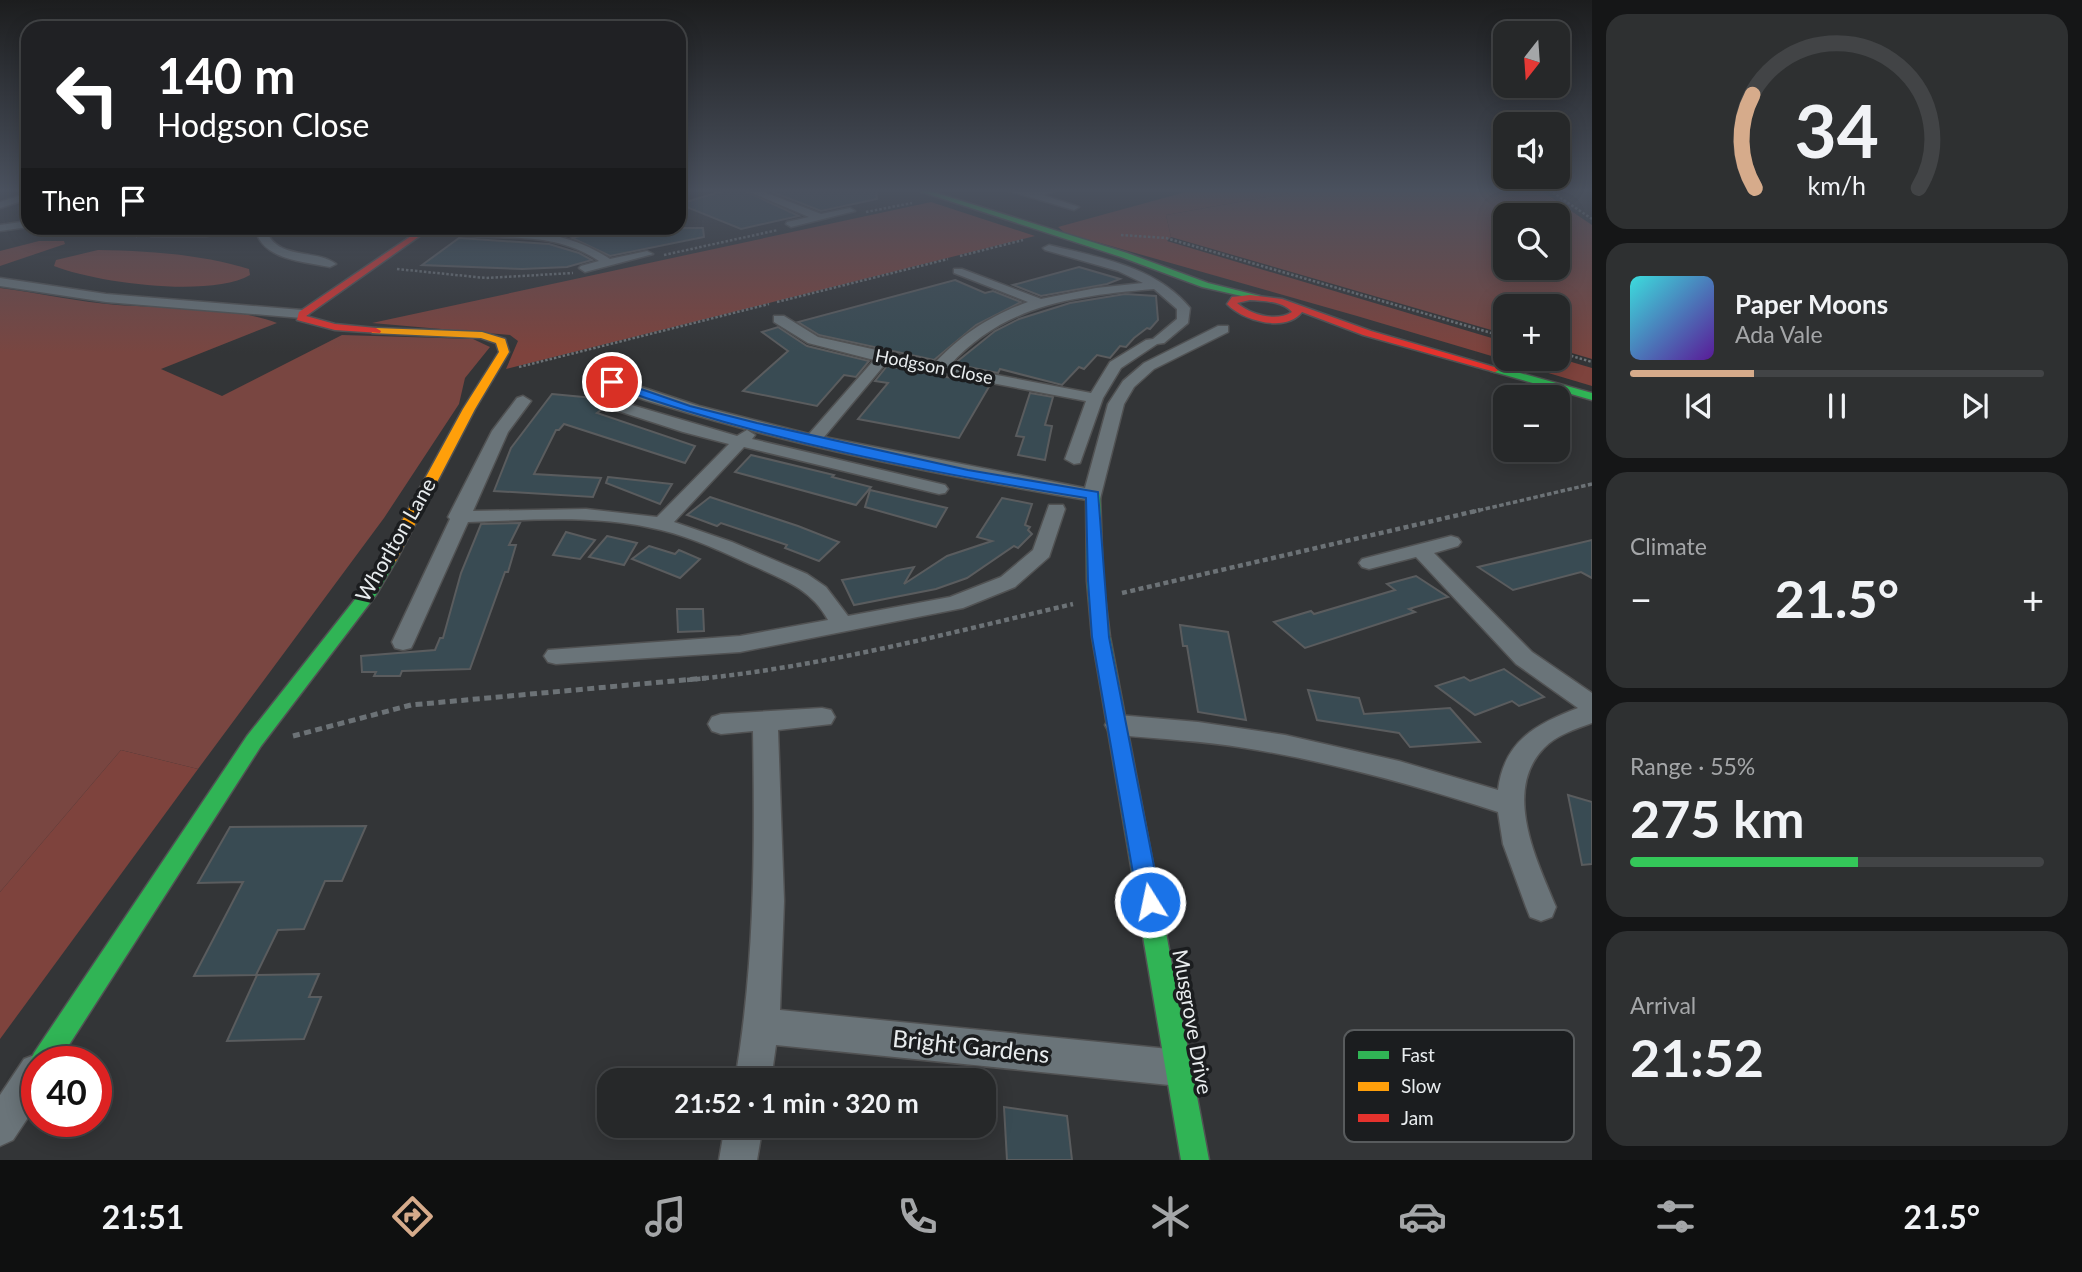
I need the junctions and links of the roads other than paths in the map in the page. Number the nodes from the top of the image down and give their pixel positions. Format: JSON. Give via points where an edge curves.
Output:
{"nodes":[{"id":1,"x":270,"y":244,"type":"edge"},
{"id":2,"x":418,"y":244,"type":"edge"},
{"id":3,"x":574,"y":244,"type":"edge"},
{"id":4,"x":1089,"y":244,"type":"edge"},
{"id":5,"x":1049,"y":248,"type":"dead end"},
{"id":6,"x":647,"y":254,"type":"dead end"},
{"id":7,"x":610,"y":263,"type":"junction"},
{"id":8,"x":330,"y":264,"type":"dead end"},
{"id":9,"x":584,"y":268,"type":"dead end"},
{"id":10,"x":958,"y":271,"type":"dead end"},
{"id":11,"x":0,"y":282,"type":"edge"},
{"id":12,"x":1158,"y":285,"type":"junction"},
{"id":13,"x":1205,"y":285,"type":"junction"},
{"id":14,"x":1255,"y":296,"type":"junction"},
{"id":15,"x":1038,"y":302,"type":"junction"},
{"id":16,"x":1234,"y":307,"type":"junction"},
{"id":17,"x":302,"y":314,"type":"junction"},
{"id":18,"x":1283,"y":315,"type":"junction"},
{"id":19,"x":779,"y":319,"type":"dead end"},
{"id":20,"x":1223,"y":328,"type":"junction"},
{"id":21,"x":883,"y":358,"type":"junction"},
{"id":22,"x":938,"y":369,"type":"junction"},
{"id":23,"x":612,"y":382,"type":"dead end"},
{"id":24,"x":1592,"y":397,"type":"edge"},
{"id":25,"x":1095,"y":398,"type":"junction"},
{"id":26,"x":523,"y":401,"type":"dead end"},
{"id":27,"x":618,"y":406,"type":"dead end"},
{"id":28,"x":485,"y":419,"type":"dead end"},
{"id":29,"x":507,"y":421,"type":"junction"},
{"id":30,"x":756,"y":427,"type":"junction"},
{"id":31,"x":812,"y":439,"type":"junction"},
{"id":32,"x":741,"y":442,"type":"junction"},
{"id":33,"x":1074,"y":459,"type":"dead end"},
{"id":34,"x":939,"y":489,"type":"dead end"},
{"id":35,"x":1093,"y":495,"type":"junction"},
{"id":36,"x":1056,"y":509,"type":"dead end"},
{"id":37,"x":458,"y":517,"type":"junction"},
{"id":38,"x":661,"y":524,"type":"junction"},
{"id":39,"x":1451,"y":542,"type":"dead end"},
{"id":40,"x":1420,"y":550,"type":"junction"},
{"id":41,"x":1369,"y":563,"type":"dead end"},
{"id":42,"x":842,"y":626,"type":"junction"},
{"id":43,"x":400,"y":633,"type":"dead end"},
{"id":44,"x":556,"y":656,"type":"dead end"},
{"id":45,"x":1592,"y":706,"type":"edge"},
{"id":46,"x":1592,"y":713,"type":"edge"},
{"id":47,"x":822,"y":717,"type":"dead end"},
{"id":48,"x":765,"y":721,"type":"junction"},
{"id":49,"x":721,"y":724,"type":"dead end"},
{"id":50,"x":1118,"y":725,"type":"junction"},
{"id":51,"x":1510,"y":805,"type":"junction"},
{"id":52,"x":1542,"y":907,"type":"dead end"},
{"id":53,"x":763,"y":1026,"type":"junction"},
{"id":54,"x":54,"y":1046,"type":"edge"},
{"id":55,"x":755,"y":1068,"type":"edge"},
{"id":56,"x":1179,"y":1068,"type":"junction"},
{"id":57,"x":21,"y":1096,"type":"edge"},
{"id":58,"x":0,"y":1127,"type":"edge"},
{"id":59,"x":742,"y":1138,"type":"edge"},
{"id":60,"x":738,"y":1160,"type":"edge"},
{"id":61,"x":1195,"y":1160,"type":"edge"}],
"edges":[{"from":1,"to":8,"type":"street"},
{"from":2,"to":17,"type":"street"},
{"from":3,"to":7,"type":"street"},
{"from":4,"to":13,"type":"street"},
{"from":5,"to":12,"type":"street"},
{"from":6,"to":7,"type":"street"},
{"from":7,"to":9,"type":"street"},
{"from":10,"to":15,"type":"street"},
{"from":11,"to":17,"type":"street","via":[[106,298]]},
{"from":12,"to":15,"type":"street","via":[[1090,291]]},
{"from":12,"to":25,"type":"street","via":[[1184,307],[1183,320],[1115,365]]},
{"from":13,"to":14,"type":"street"},
{"from":13,"to":16,"type":"street"},
{"from":14,"to":16,"type":"street","via":[[1235,299]]},
{"from":14,"to":18,"type":"street","via":[[1276,299]]},
{"from":15,"to":22,"type":"street","via":[[971,334]]},
{"from":16,"to":18,"type":"street","via":[[1251,316]]},
{"from":16,"to":20,"type":"street"},
{"from":17,"to":54,"type":"street","name":"Whorlton Lane","via":[[304,320],[338,326],[491,337],[503,344],[504,352],[370,591],[254,741]]},
{"from":18,"to":20,"type":"street"},
{"from":18,"to":24,"type":"street","via":[[1349,327]]},
{"from":19,"to":21,"type":"street","name":"Hodgson Close","via":[[813,340]]},
{"from":20,"to":35,"type":"street","name":"Musgrove Drive","via":[[1149,366],[1128,384],[1116,404]]},
{"from":21,"to":22,"type":"street","name":"Hodgson Close"},
{"from":21,"to":31,"type":"street"},
{"from":22,"to":25,"type":"street","name":"Hodgson Close"},
{"from":23,"to":30,"type":"street","via":[[686,409]]},
{"from":25,"to":33,"type":"street"},
{"from":26,"to":29,"type":"street"},
{"from":27,"to":32,"type":"street"},
{"from":28,"to":29,"type":"street"},
{"from":29,"to":37,"type":"street"},
{"from":30,"to":31,"type":"street"},
{"from":30,"to":32,"type":"street"},
{"from":31,"to":35,"type":"street","via":[[968,474]]},
{"from":32,"to":34,"type":"street"},
{"from":32,"to":38,"type":"street"},
{"from":35,"to":50,"type":"street","name":"Musgrove Drive","via":[[1101,637]]},
{"from":36,"to":42,"type":"street","via":[[1042,552],[1008,582],[955,603]]},
{"from":37,"to":38,"type":"street","via":[[561,513]]},
{"from":37,"to":43,"type":"street"},
{"from":38,"to":42,"type":"street","via":[[732,548],[804,581],[823,594]]},
{"from":39,"to":40,"type":"street"},
{"from":40,"to":41,"type":"street"},
{"from":40,"to":45,"type":"street","via":[[1524,657]]},
{"from":42,"to":44,"type":"street","via":[[740,644]]},
{"from":46,"to":51,"type":"street","via":[[1536,739],[1519,761]]},
{"from":47,"to":48,"type":"street"},
{"from":48,"to":49,"type":"street"},
{"from":48,"to":53,"type":"street","via":[[769,844]]},
{"from":50,"to":51,"type":"street","via":[[1209,733],[1307,750]]},
{"from":50,"to":56,"type":"street","name":"Musgrove Drive"},
{"from":51,"to":52,"type":"street","via":[[1512,827]]},
{"from":53,"to":55,"type":"street"},
{"from":53,"to":56,"type":"street","name":"Bright Gardens"},
{"from":56,"to":61,"type":"street","name":"Musgrove Drive"},
{"from":57,"to":58,"type":"street"},
{"from":59,"to":60,"type":"street"}]}
